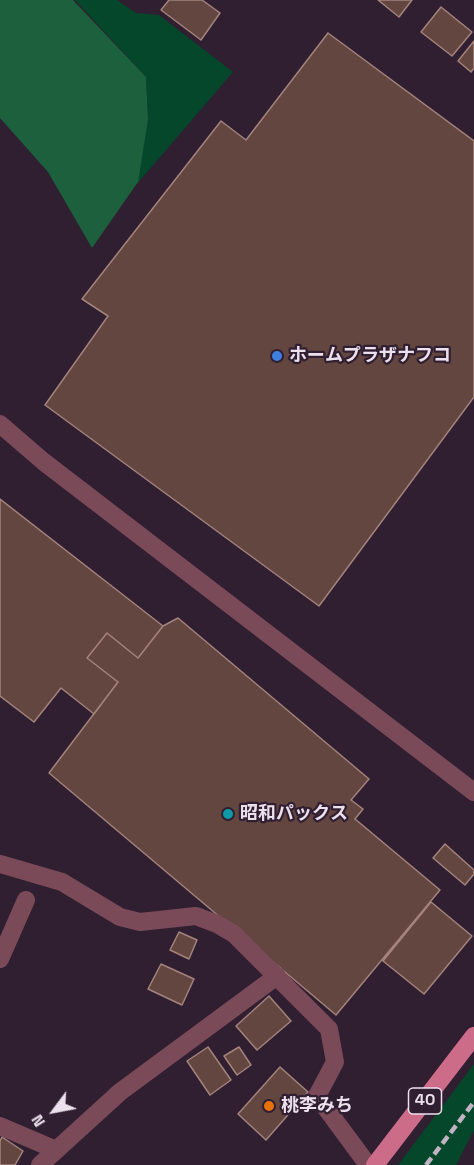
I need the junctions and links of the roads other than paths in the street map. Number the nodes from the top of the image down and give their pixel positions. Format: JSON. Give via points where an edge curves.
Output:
{"nodes":[{"id":1,"x":0,"y":424,"type":"edge"},
{"id":2,"x":474,"y":792,"type":"edge"},
{"id":3,"x":0,"y":864,"type":"edge"},
{"id":4,"x":26,"y":900,"type":"dead end"},
{"id":5,"x":0,"y":959,"type":"edge"},
{"id":6,"x":277,"y":976,"type":"junction"},
{"id":7,"x":474,"y":1036,"type":"edge"},
{"id":8,"x":0,"y":1126,"type":"edge"},
{"id":9,"x":56,"y":1150,"type":"junction"},
{"id":10,"x":40,"y":1165,"type":"edge"},
{"id":11,"x":368,"y":1165,"type":"edge"},
{"id":12,"x":375,"y":1165,"type":"edge"}],
"edges":[{"from":1,"to":2,"type":"street","via":[[44,462]]},
{"from":3,"to":6,"type":"street","via":[[62,882],[120,917],[140,922],[196,915],[234,934]]},
{"from":4,"to":5,"type":"street"},
{"from":6,"to":9,"type":"street","via":[[120,1092]]},
{"from":6,"to":11,"type":"street","via":[[329,1029],[335,1062],[316,1096]]},
{"from":7,"to":12,"type":"main road","number":"40"},
{"from":8,"to":9,"type":"street"},
{"from":9,"to":10,"type":"street"}]}
